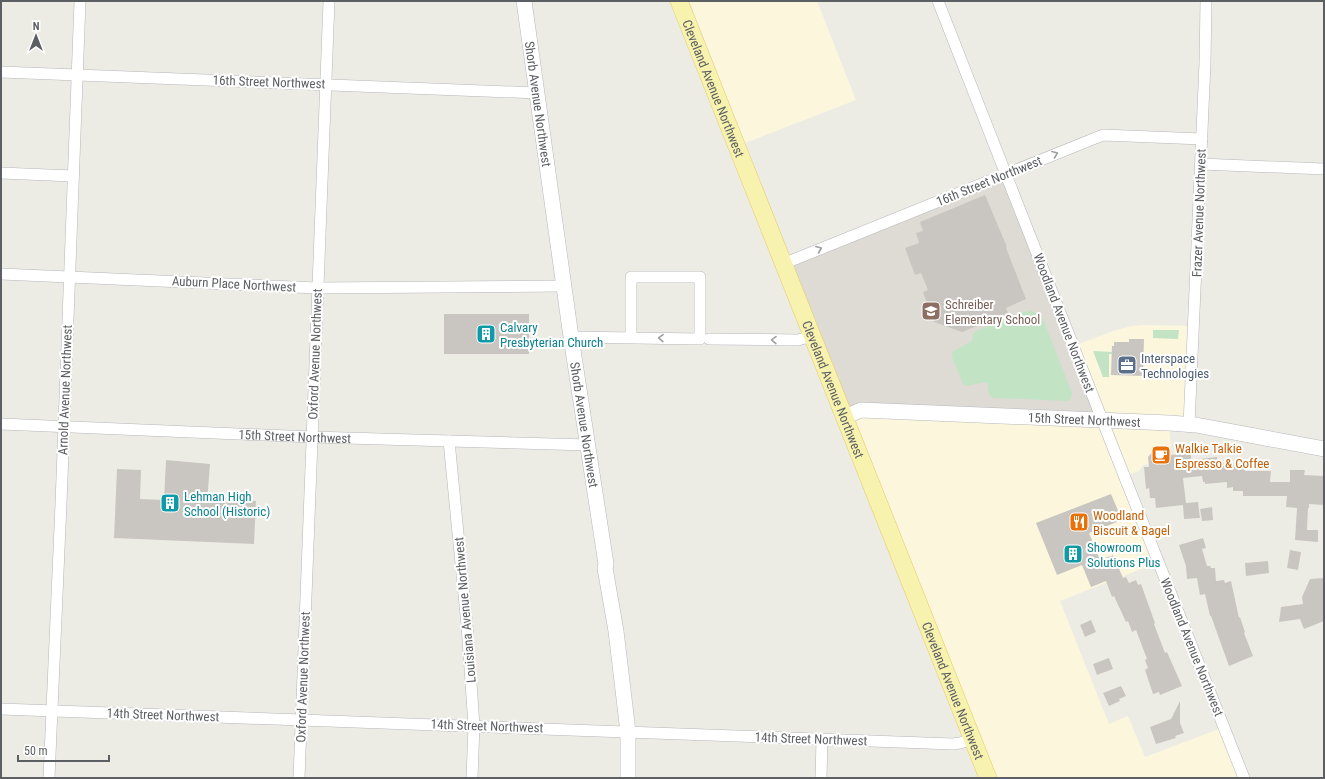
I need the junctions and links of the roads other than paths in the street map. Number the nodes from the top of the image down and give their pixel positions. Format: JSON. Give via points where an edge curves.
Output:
{"nodes":[{"id":1,"x":80,"y":1,"type":"edge"},
{"id":2,"x":329,"y":1,"type":"edge"},
{"id":3,"x":524,"y":1,"type":"edge"},
{"id":4,"x":679,"y":1,"type":"edge"},
{"id":5,"x":938,"y":1,"type":"edge"},
{"id":6,"x":1206,"y":1,"type":"edge"},
{"id":7,"x":1,"y":72,"type":"edge"},
{"id":8,"x":77,"y":74,"type":"junction"},
{"id":9,"x":326,"y":84,"type":"junction"},
{"id":10,"x":537,"y":93,"type":"junction"},
{"id":11,"x":1202,"y":139,"type":"junction"},
{"id":12,"x":1201,"y":164,"type":"junction"},
{"id":13,"x":1324,"y":169,"type":"edge"},
{"id":14,"x":1,"y":173,"type":"edge"},
{"id":15,"x":1006,"y":174,"type":"junction"},
{"id":16,"x":73,"y":176,"type":"junction"},
{"id":17,"x":783,"y":264,"type":"junction"},
{"id":18,"x":1,"y":274,"type":"edge"},
{"id":19,"x":70,"y":276,"type":"junction"},
{"id":20,"x":564,"y":286,"type":"junction"},
{"id":21,"x":317,"y":288,"type":"junction"},
{"id":22,"x":812,"y":336,"type":"junction"},
{"id":23,"x":571,"y":337,"type":"junction"},
{"id":24,"x":631,"y":338,"type":"junction"},
{"id":25,"x":704,"y":339,"type":"junction"},
{"id":26,"x":845,"y":417,"type":"junction"},
{"id":27,"x":1102,"y":420,"type":"junction"},
{"id":28,"x":1,"y":424,"type":"edge"},
{"id":29,"x":1190,"y":425,"type":"junction"},
{"id":30,"x":64,"y":427,"type":"junction"},
{"id":31,"x":312,"y":437,"type":"junction"},
{"id":32,"x":449,"y":441,"type":"junction"},
{"id":33,"x":589,"y":445,"type":"junction"},
{"id":34,"x":1324,"y":449,"type":"edge"},
{"id":35,"x":1,"y":709,"type":"edge"},
{"id":36,"x":52,"y":711,"type":"junction"},
{"id":37,"x":301,"y":719,"type":"junction"},
{"id":38,"x":474,"y":726,"type":"junction"},
{"id":39,"x":628,"y":732,"type":"junction"},
{"id":40,"x":972,"y":739,"type":"junction"},
{"id":41,"x":822,"y":740,"type":"junction"},
{"id":42,"x":49,"y":778,"type":"edge"},
{"id":43,"x":298,"y":778,"type":"edge"},
{"id":44,"x":472,"y":778,"type":"edge"},
{"id":45,"x":628,"y":778,"type":"edge"},
{"id":46,"x":821,"y":778,"type":"edge"},
{"id":47,"x":988,"y":778,"type":"edge"},
{"id":48,"x":1244,"y":778,"type":"edge"}],
"edges":[{"from":1,"to":8,"type":"street","name":"Arnold Avenue Northwest"},
{"from":2,"to":9,"type":"street","name":"Oxford Avenue Northwest"},
{"from":3,"to":10,"type":"street","name":"Shorb Avenue Northwest"},
{"from":4,"to":17,"type":"main road","name":"Cleveland Avenue Northwest"},
{"from":5,"to":15,"type":"street","name":"Woodland Avenue Northwest"},
{"from":6,"to":11,"type":"street","name":"Frazer Avenue Northwest"},
{"from":7,"to":8,"type":"street","name":"16th Street Northwest"},
{"from":8,"to":9,"type":"street","name":"16th Street Northwest"},
{"from":8,"to":16,"type":"street","name":"Arnold Avenue Northwest"},
{"from":9,"to":10,"type":"street","name":"16th Street Northwest"},
{"from":9,"to":21,"type":"street","name":"Oxford Avenue Northwest"},
{"from":10,"to":20,"type":"street","name":"Shorb Avenue Northwest"},
{"from":11,"to":12,"type":"street","name":"Frazer Avenue Northwest"},
{"from":15,"to":11,"type":"street","name":"16th Street Northwest","one_way":true,"via":[[1103,135]]},
{"from":12,"to":13,"type":"street"},
{"from":12,"to":29,"type":"street","name":"Frazer Avenue Northwest"},
{"from":14,"to":16,"type":"street"},
{"from":17,"to":15,"type":"street","name":"16th Street Northwest","one_way":true},
{"from":15,"to":27,"type":"street","name":"Woodland Avenue Northwest"},
{"from":16,"to":19,"type":"street","name":"Arnold Avenue Northwest"},
{"from":17,"to":22,"type":"main road","name":"Cleveland Avenue Northwest"},
{"from":18,"to":19,"type":"street","name":"Auburn Place Northwest"},
{"from":19,"to":21,"type":"street","name":"Auburn Place Northwest"},
{"from":19,"to":30,"type":"street","name":"Arnold Avenue Northwest"},
{"from":20,"to":21,"type":"street","name":"Auburn Place Northwest"},
{"from":20,"to":23,"type":"street","name":"Shorb Avenue Northwest"},
{"from":21,"to":31,"type":"street","name":"Oxford Avenue Northwest"},
{"from":22,"to":25,"type":"street","one_way":true,"via":[[798,340]]},
{"from":22,"to":26,"type":"main road","name":"Cleveland Avenue Northwest"},
{"from":23,"to":24,"type":"street"},
{"from":23,"to":33,"type":"street","name":"Shorb Avenue Northwest"},
{"from":25,"to":24,"type":"street","one_way":true},
{"from":24,"to":25,"type":"street","via":[[631,277],[700,277]]},
{"from":26,"to":27,"type":"street","name":"15th Street Northwest","via":[[861,410]]},
{"from":26,"to":40,"type":"main road","name":"Cleveland Avenue Northwest"},
{"from":27,"to":29,"type":"street","name":"15th Street Northwest"},
{"from":27,"to":48,"type":"street","name":"Woodland Avenue Northwest"},
{"from":28,"to":30,"type":"street","name":"15th Street Northwest"},
{"from":29,"to":34,"type":"street","name":"15th Street Northwest"},
{"from":30,"to":31,"type":"street","name":"15th Street Northwest"},
{"from":30,"to":36,"type":"street","name":"Arnold Avenue Northwest"},
{"from":31,"to":32,"type":"street","name":"15th Street Northwest"},
{"from":31,"to":37,"type":"street","name":"Oxford Avenue Northwest"},
{"from":32,"to":33,"type":"street","name":"15th Street Northwest"},
{"from":32,"to":38,"type":"street","name":"Louisiana Avenue Northwest"},
{"from":33,"to":39,"type":"street","name":"Shorb Avenue Northwest"},
{"from":35,"to":36,"type":"street","name":"14th Street Northwest"},
{"from":36,"to":37,"type":"street","name":"14th Street Northwest"},
{"from":36,"to":42,"type":"street","name":"Arnold Avenue Northwest"},
{"from":37,"to":38,"type":"street","name":"14th Street Northwest"},
{"from":37,"to":43,"type":"street","name":"Oxford Avenue Northwest"},
{"from":38,"to":39,"type":"street","name":"14th Street Northwest"},
{"from":38,"to":44,"type":"street","name":"Louisiana Avenue Northwest"},
{"from":39,"to":41,"type":"street","name":"14th Street Northwest"},
{"from":39,"to":45,"type":"street","name":"Shorb Avenue Northwest"},
{"from":40,"to":41,"type":"street","name":"14th Street Northwest","via":[[953,744]]},
{"from":40,"to":47,"type":"main road","name":"Cleveland Avenue Northwest"},
{"from":41,"to":46,"type":"street"}]}
